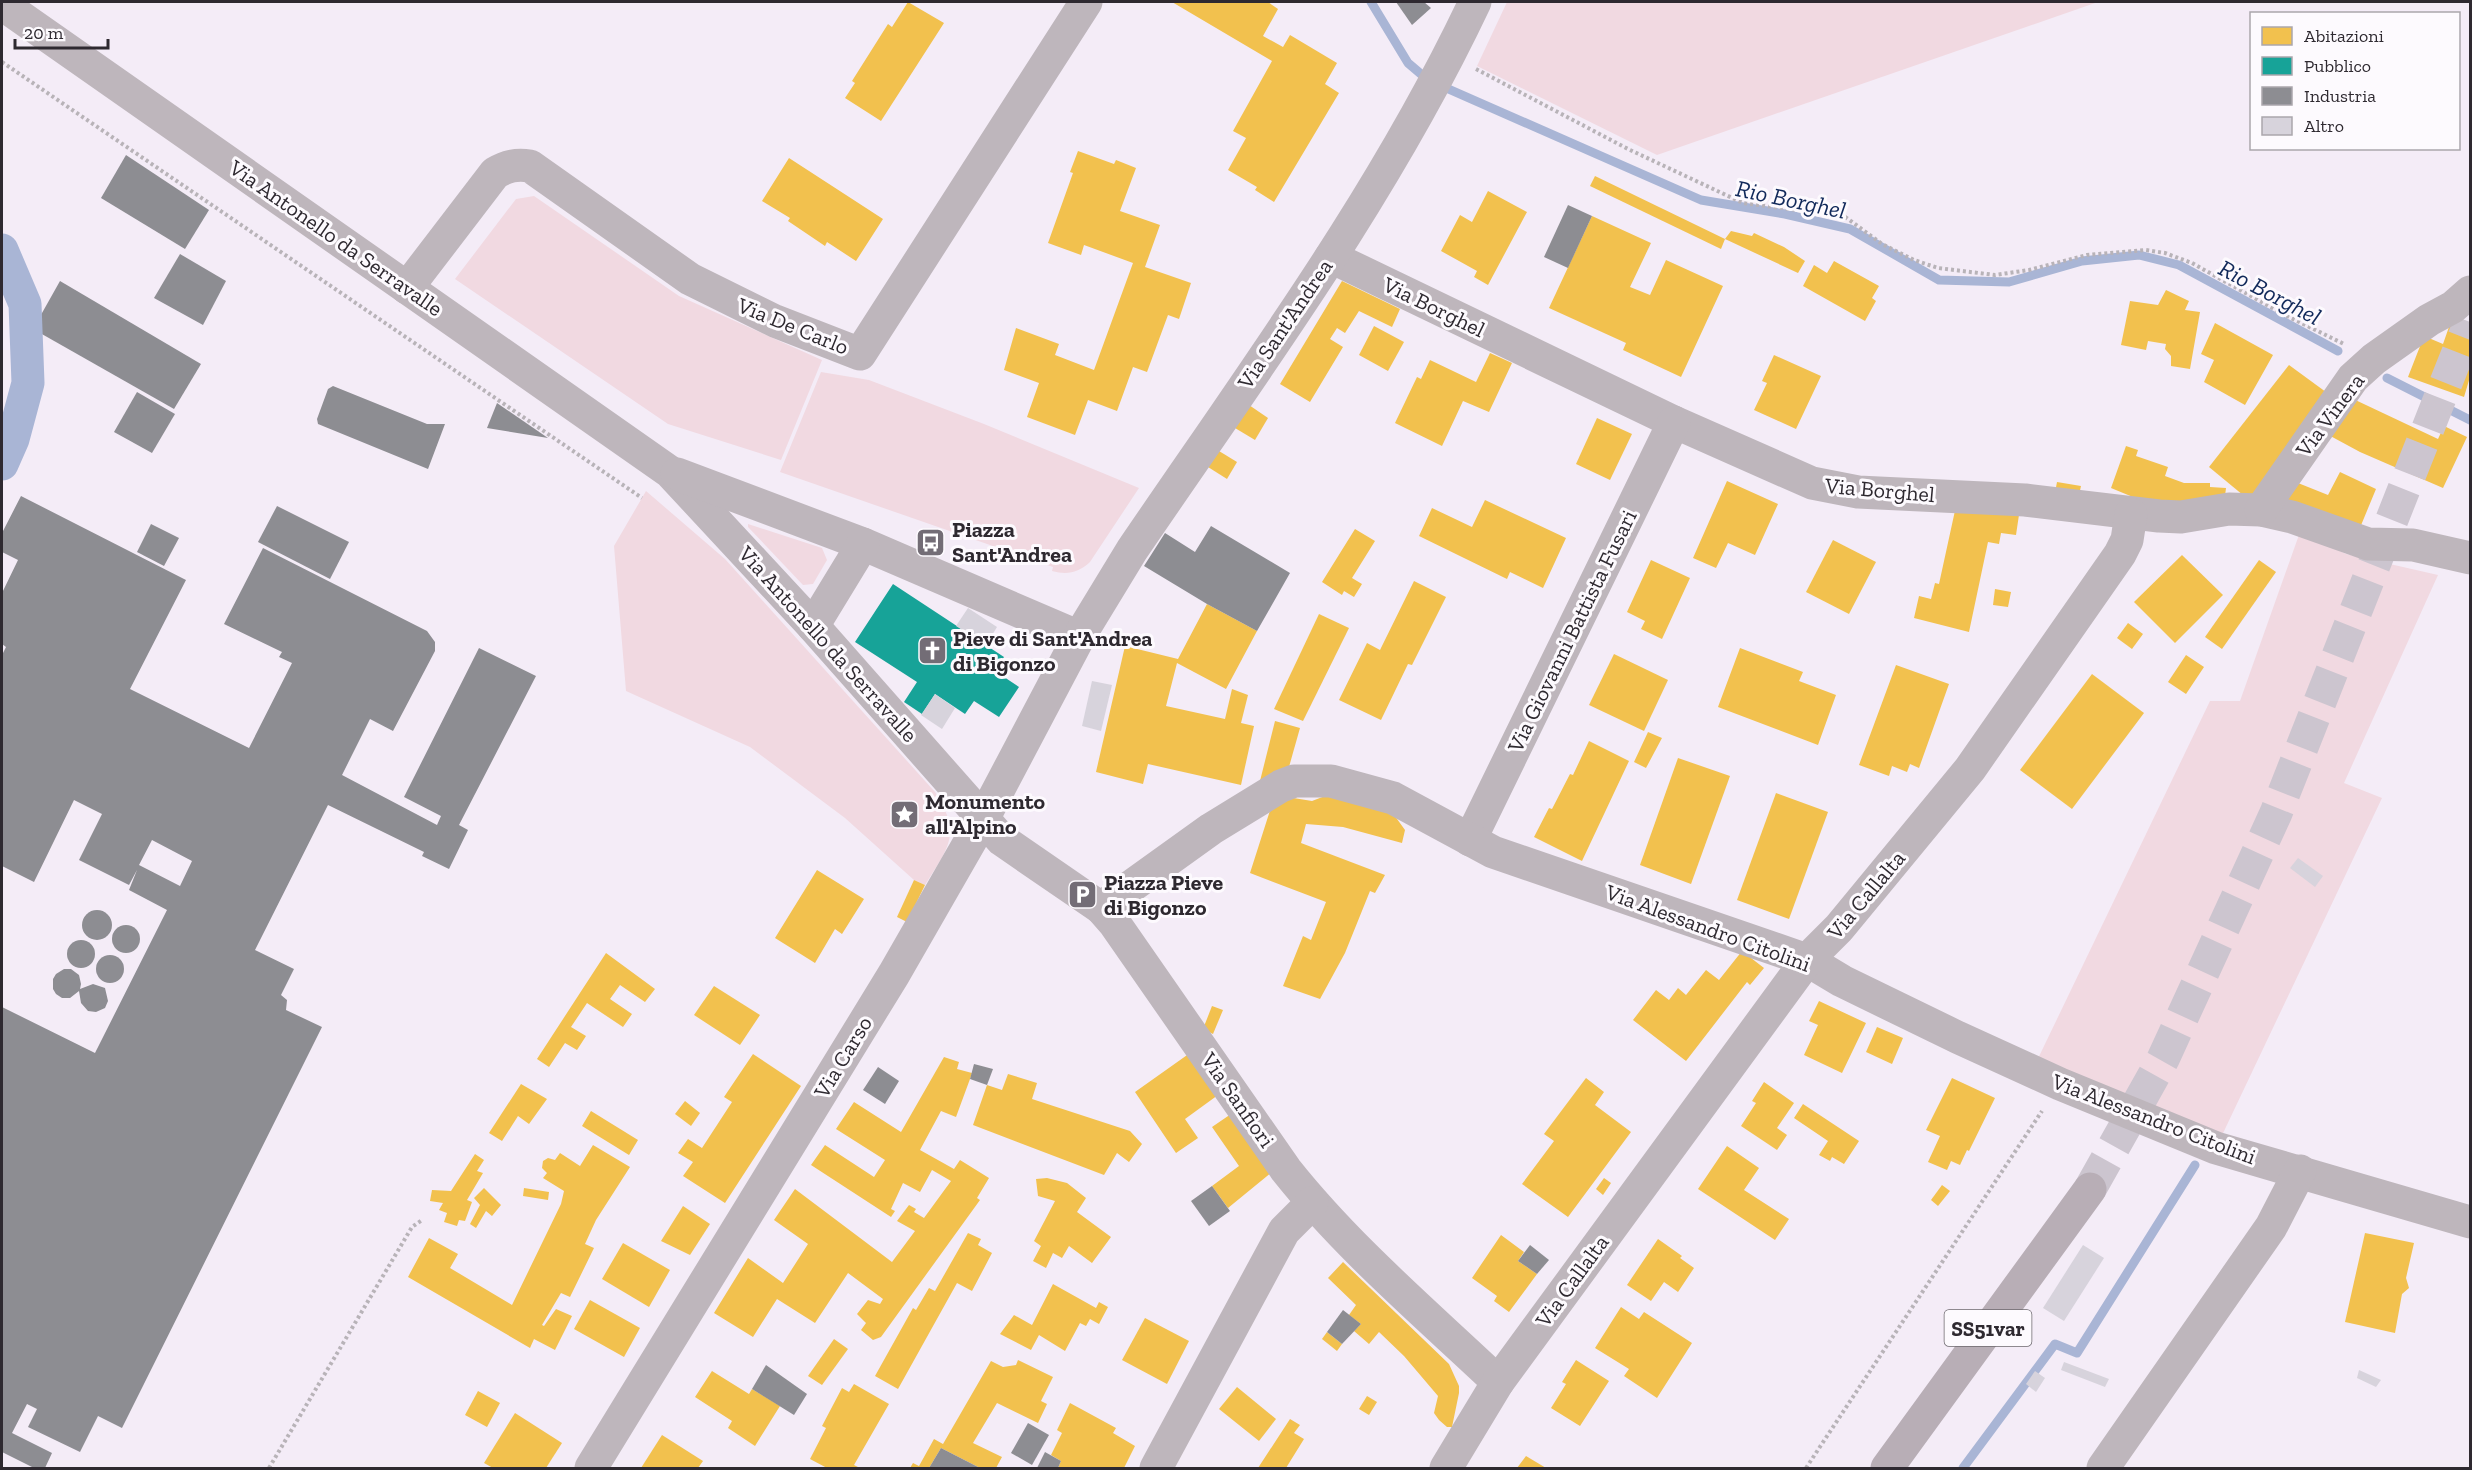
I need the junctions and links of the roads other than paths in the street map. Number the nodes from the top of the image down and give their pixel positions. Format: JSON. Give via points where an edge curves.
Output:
{"nodes":[{"id":1,"x":1086,"y":2,"type":"edge"},
{"id":2,"x":1475,"y":2,"type":"edge"},
{"id":3,"x":2,"y":4,"type":"edge"},
{"id":4,"x":1331,"y":257,"type":"junction"},
{"id":5,"x":407,"y":288,"type":"junction"},
{"id":6,"x":2470,"y":292,"type":"edge"},
{"id":7,"x":1674,"y":422,"type":"junction"},
{"id":8,"x":670,"y":472,"type":"junction"},
{"id":9,"x":2260,"y":510,"type":"junction"},
{"id":10,"x":2131,"y":514,"type":"junction"},
{"id":11,"x":863,"y":543,"type":"junction"},
{"id":12,"x":2470,"y":558,"type":"edge"},
{"id":13,"x":813,"y":626,"type":"junction"},
{"id":14,"x":1079,"y":637,"type":"junction"},
{"id":15,"x":983,"y":819,"type":"junction"},
{"id":16,"x":1470,"y":840,"type":"junction"},
{"id":17,"x":1101,"y":908,"type":"junction"},
{"id":18,"x":1807,"y":960,"type":"junction"},
{"id":19,"x":2300,"y":1171,"type":"junction"},
{"id":20,"x":2090,"y":1189,"type":"tunnel mouth"},
{"id":21,"x":1312,"y":1203,"type":"junction"},
{"id":22,"x":2470,"y":1222,"type":"edge"},
{"id":23,"x":1498,"y":1382,"type":"junction"},
{"id":24,"x":591,"y":1468,"type":"edge"},
{"id":25,"x":1156,"y":1468,"type":"edge"},
{"id":26,"x":1446,"y":1468,"type":"edge"},
{"id":27,"x":1887,"y":1468,"type":"edge"},
{"id":28,"x":2103,"y":1468,"type":"edge"}],
"edges":[{"from":1,"to":5,"type":"street","name":"Via De Carlo","via":[[860,354],[776,321],[700,284],[530,166],[518,164],[495,173]]},
{"from":2,"to":4,"type":"street","name":"Via Sant'Andrea","via":[[1440,74]]},
{"from":3,"to":5,"type":"street","name":"Via Antonello da Serravalle"},
{"from":4,"to":7,"type":"street","name":"Via Borghel"},
{"from":4,"to":14,"type":"street","name":"Via Sant'Andrea","via":[[1132,550]]},
{"from":5,"to":8,"type":"street","name":"Via Antonello da Serravalle"},
{"from":6,"to":9,"type":"street","name":"Via Vinera","via":[[2353,378]]},
{"from":7,"to":10,"type":"street","name":"Via Borghel","via":[[1787,474],[1832,489],[2025,500]]},
{"from":7,"to":16,"type":"street","name":"Via Giovanni Battista Fusari"},
{"from":8,"to":11,"type":"street","name":"Via Antonello da Serravalle"},
{"from":8,"to":13,"type":"street","name":"Via Antonello da Serravalle"},
{"from":9,"to":10,"type":"street","name":"Via Borghel","via":[[2229,509],[2181,517]]},
{"from":9,"to":12,"type":"street","name":"Via Borghel","via":[[2368,544],[2413,545]]},
{"from":10,"to":18,"type":"street","name":"Via Callalta","via":[[2127,540],[2120,554],[1970,769],[1839,928]]},
{"from":11,"to":13,"type":"street"},
{"from":11,"to":14,"type":"street","name":"Via Antonello da Serravalle"},
{"from":13,"to":15,"type":"street","name":"Via Antonello da Serravalle"},
{"from":14,"to":15,"type":"street","name":"Via Carso"},
{"from":15,"to":17,"type":"street","name":"Via Sanfiori","via":[[1011,846]]},
{"from":15,"to":24,"type":"street","name":"Via Carso","via":[[894,974]]},
{"from":16,"to":17,"type":"street","name":"Via Alessandro Citolini","via":[[1393,798],[1331,781],[1294,782],[1211,829]]},
{"from":16,"to":18,"type":"street","name":"Via Alessandro Citolini","via":[[1493,852]]},
{"from":17,"to":21,"type":"street","name":"Via Sanfiori","via":[[1130,943]]},
{"from":18,"to":19,"type":"street","name":"Via Alessandro Citolini","via":[[1852,986],[2060,1084],[2217,1148]]},
{"from":18,"to":23,"type":"street","name":"Via Callalta"},
{"from":19,"to":22,"type":"street","name":"Via Alessandro Citolini"},
{"from":19,"to":28,"type":"street","via":[[2271,1227]]},
{"from":20,"to":27,"type":"main road","number":"SS51var"},
{"from":21,"to":23,"type":"street","name":"Via Sanfiori"},
{"from":21,"to":25,"type":"street","via":[[1284,1231]]},
{"from":23,"to":26,"type":"street","name":"Via Callalta"}]}
